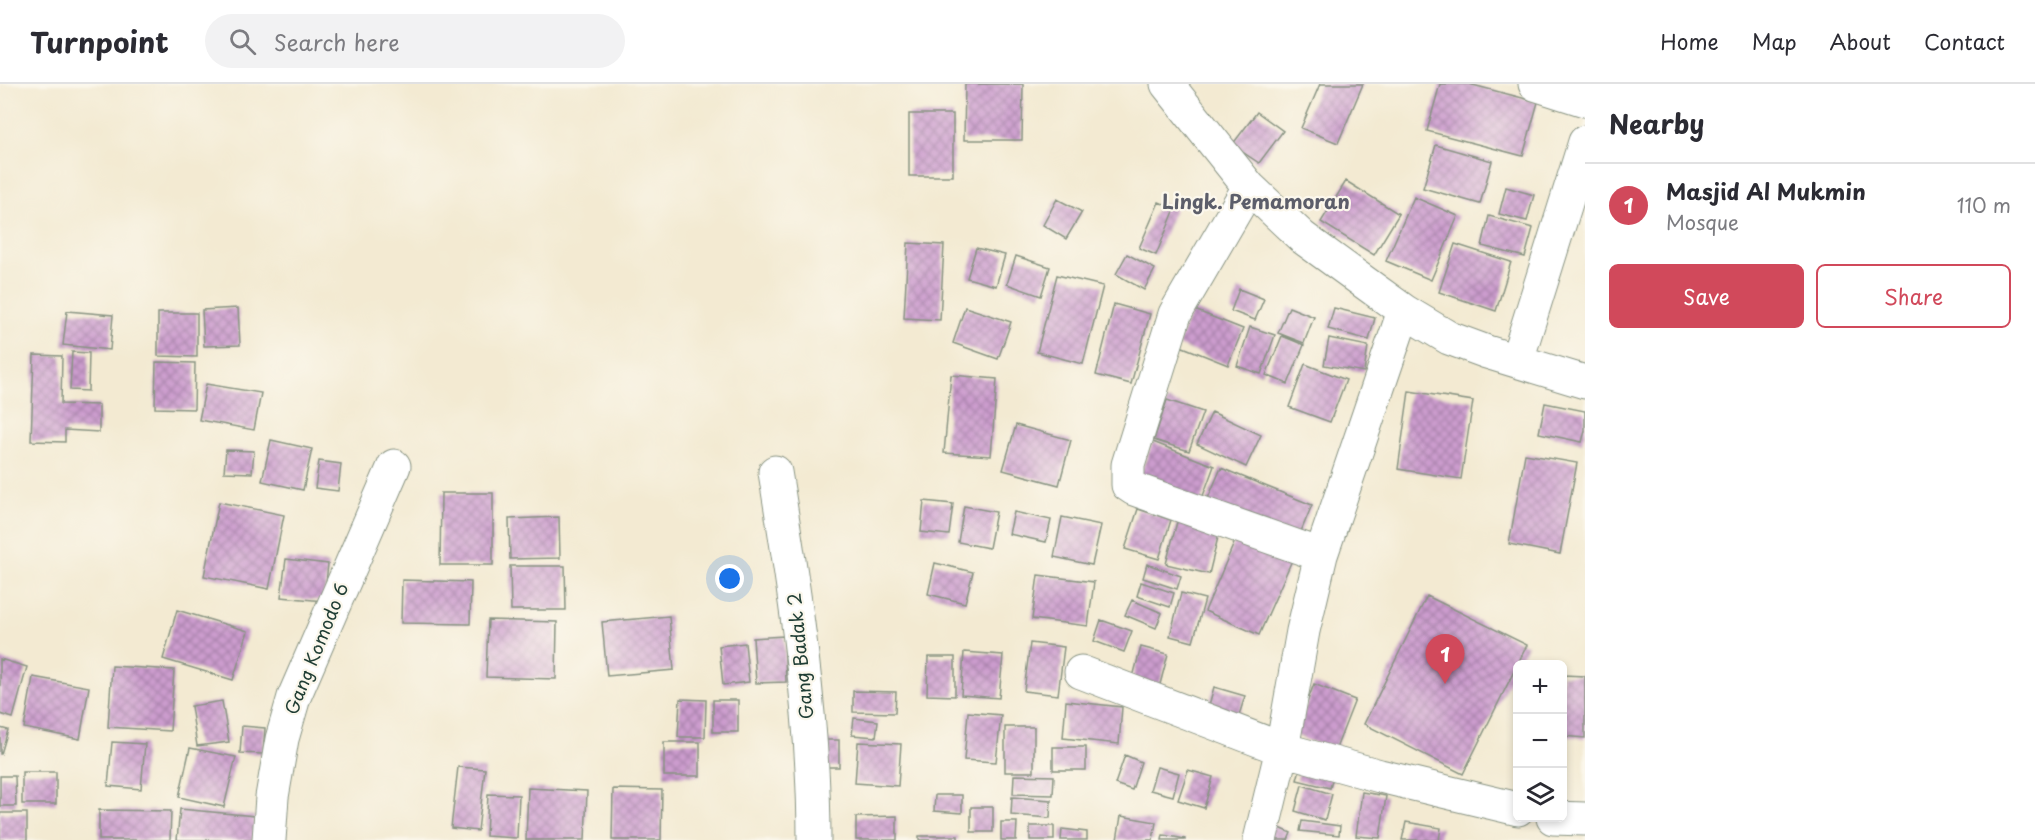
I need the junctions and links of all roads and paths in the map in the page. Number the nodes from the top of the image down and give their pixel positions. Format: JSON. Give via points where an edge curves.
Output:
{"nodes":[{"id":1,"x":1167,"y":84,"type":"edge"},
{"id":2,"x":1535,"y":84,"type":"edge"},
{"id":3,"x":1585,"y":100,"type":"edge"},
{"id":4,"x":1585,"y":142,"type":"edge"},
{"id":5,"x":1249,"y":187,"type":"junction"},
{"id":6,"x":1404,"y":310,"type":"junction"},
{"id":7,"x":1517,"y":360,"type":"junction"},
{"id":8,"x":1585,"y":381,"type":"edge"},
{"id":9,"x":394,"y":466,"type":"dead end"},
{"id":10,"x":775,"y":472,"type":"dead end"},
{"id":11,"x":1321,"y":555,"type":"junction"},
{"id":12,"x":1081,"y":672,"type":"dead end"},
{"id":13,"x":1282,"y":748,"type":"junction"},
{"id":14,"x":1513,"y":808,"type":"edge"},
{"id":15,"x":269,"y":840,"type":"edge"},
{"id":16,"x":814,"y":840,"type":"edge"},
{"id":17,"x":1260,"y":840,"type":"edge"}],
"edges":[{"from":1,"to":5,"type":"street"},
{"from":2,"to":3,"type":"street"},
{"from":4,"to":7,"type":"street"},
{"from":5,"to":6,"type":"street","via":[[1302,237]]},
{"from":5,"to":11,"type":"street","via":[[1176,314],[1128,465],[1128,485]]},
{"from":6,"to":7,"type":"street","via":[[1449,338]]},
{"from":6,"to":11,"type":"street"},
{"from":7,"to":8,"type":"street"},
{"from":9,"to":15,"type":"street","name":"Gang Komodo 6","via":[[294,697],[272,797]]},
{"from":10,"to":16,"type":"street","name":"Gang Badak 2","via":[[805,686]]},
{"from":11,"to":13,"type":"street"},
{"from":12,"to":13,"type":"street"},
{"from":13,"to":14,"type":"street"},
{"from":13,"to":17,"type":"street"}]}
